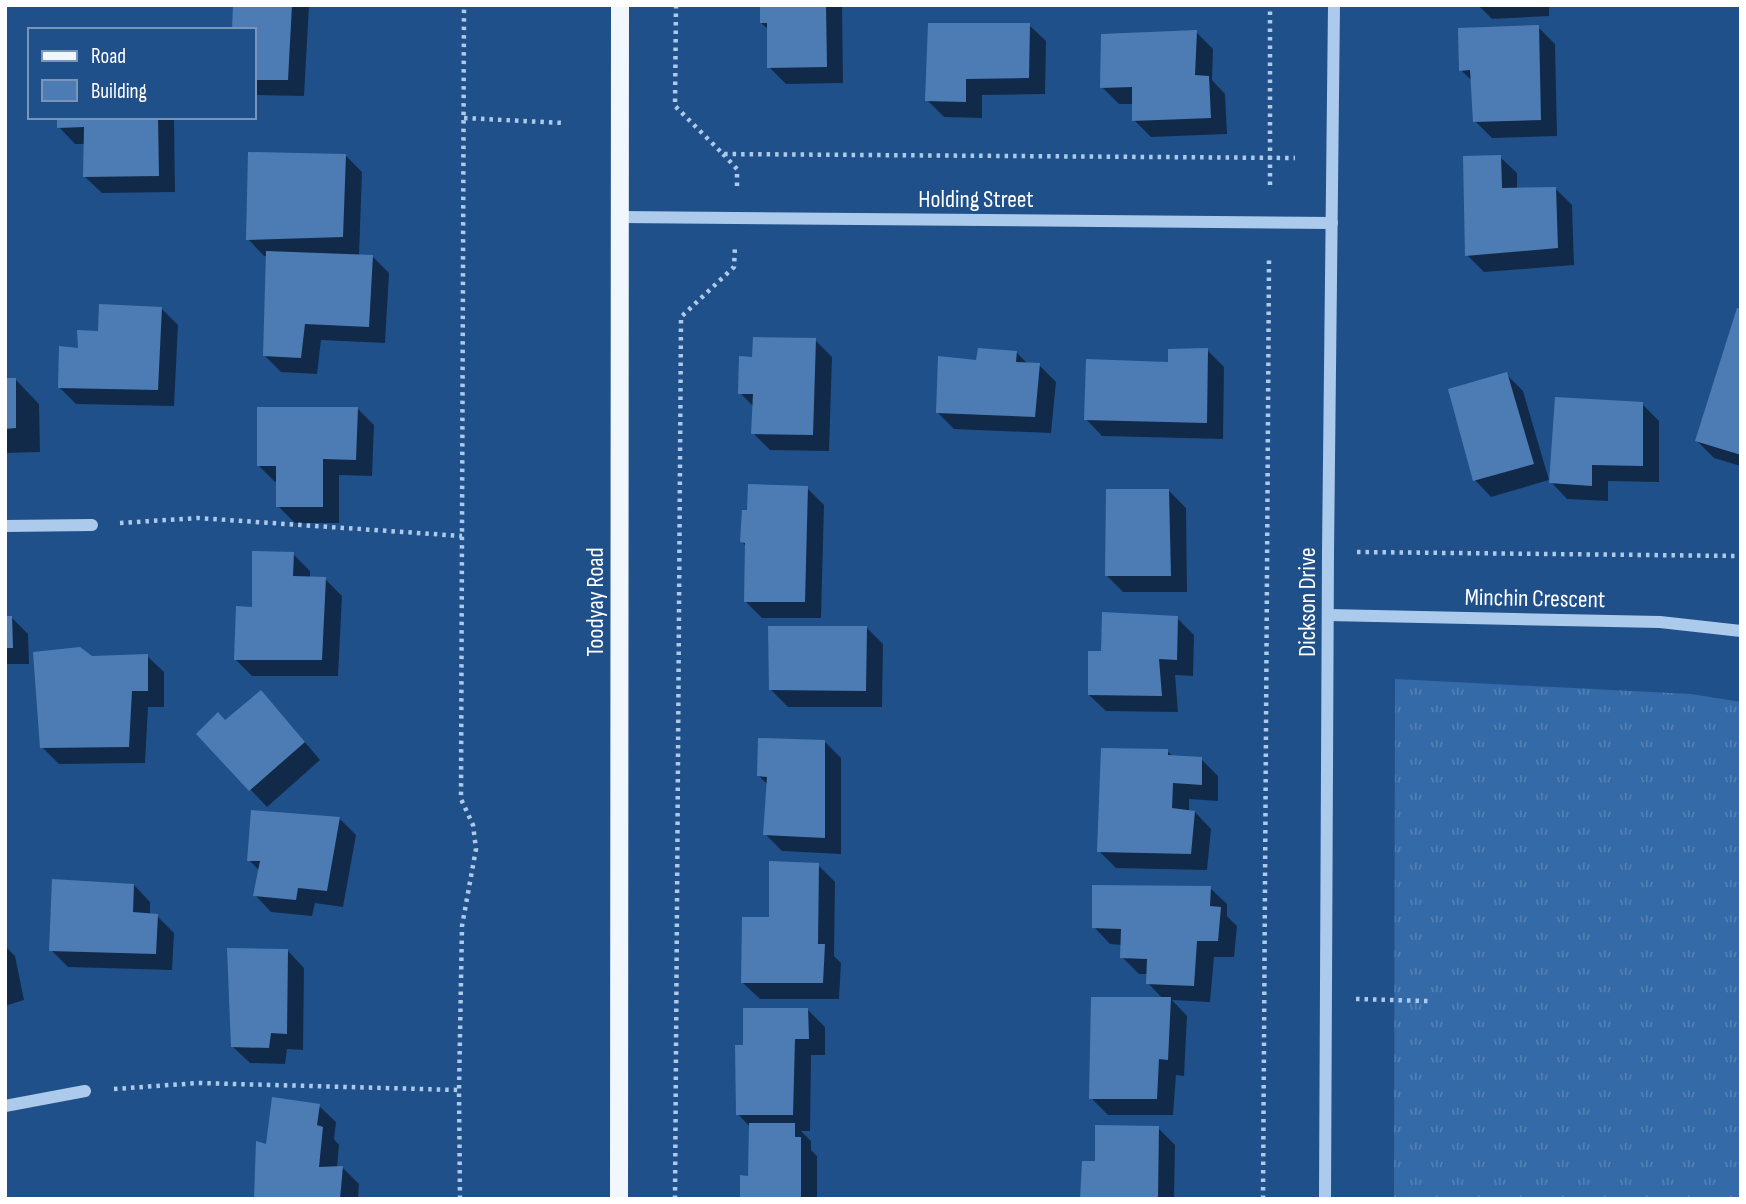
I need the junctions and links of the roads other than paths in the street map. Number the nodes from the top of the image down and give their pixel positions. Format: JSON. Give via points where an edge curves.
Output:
{"nodes":[{"id":1,"x":620,"y":5,"type":"edge"},
{"id":2,"x":1334,"y":5,"type":"edge"},
{"id":3,"x":619,"y":217,"type":"junction"},
{"id":4,"x":1332,"y":223,"type":"junction"},
{"id":5,"x":92,"y":525,"type":"road end"},
{"id":6,"x":5,"y":526,"type":"edge"},
{"id":7,"x":1328,"y":615,"type":"junction"},
{"id":8,"x":1741,"y":631,"type":"edge"},
{"id":9,"x":85,"y":1091,"type":"road end"},
{"id":10,"x":5,"y":1106,"type":"edge"},
{"id":11,"x":619,"y":1199,"type":"edge"},
{"id":12,"x":1325,"y":1199,"type":"edge"}],
"edges":[{"from":1,"to":3,"type":"main road","name":"Toodyay Road"},
{"from":2,"to":4,"type":"street","name":"Dickson Drive"},
{"from":3,"to":4,"type":"street","name":"Holding Street"},
{"from":3,"to":11,"type":"main road","name":"Toodyay Road"},
{"from":4,"to":7,"type":"street","name":"Dickson Drive"},
{"from":5,"to":6,"type":"street"},
{"from":7,"to":8,"type":"street","name":"Minchin Crescent","via":[[1660,622]]},
{"from":7,"to":12,"type":"street","name":"Dickson Drive"},
{"from":9,"to":10,"type":"street"}]}
